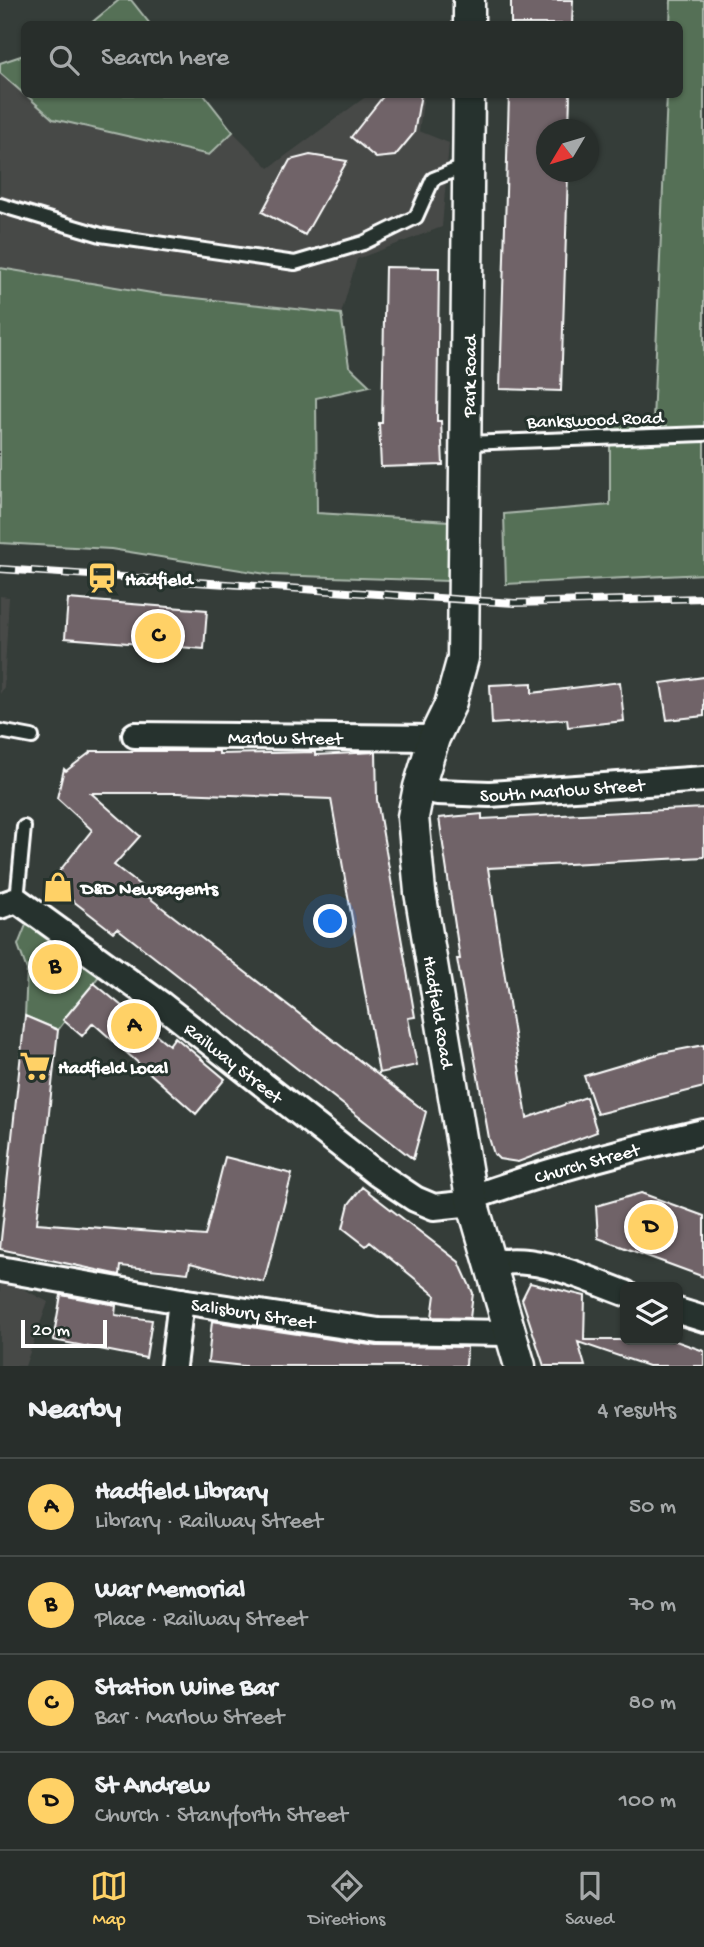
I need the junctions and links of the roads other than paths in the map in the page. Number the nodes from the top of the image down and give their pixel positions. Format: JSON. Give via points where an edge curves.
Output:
{"nodes":[{"id":1,"x":469,"y":0,"type":"edge"},
{"id":2,"x":469,"y":21,"type":"edge"},
{"id":3,"x":469,"y":98,"type":"edge"},
{"id":4,"x":468,"y":165,"type":"junction"},
{"id":5,"x":0,"y":205,"type":"edge"},
{"id":6,"x":704,"y":433,"type":"edge"},
{"id":7,"x":478,"y":443,"type":"junction"},
{"id":8,"x":463,"y":658,"type":"joint"},
{"id":9,"x":0,"y":731,"type":"edge"},
{"id":10,"x":135,"y":735,"type":"dead end"},
{"id":11,"x":32,"y":737,"type":"dead end"},
{"id":12,"x":435,"y":738,"type":"junction"},
{"id":13,"x":704,"y":779,"type":"edge"},
{"id":14,"x":419,"y":787,"type":"junction"},
{"id":15,"x":23,"y":827,"type":"dead end"},
{"id":16,"x":8,"y":903,"type":"edge"},
{"id":17,"x":704,"y":1132,"type":"edge"},
{"id":18,"x":472,"y":1201,"type":"junction"},
{"id":19,"x":488,"y":1265,"type":"junction"},
{"id":20,"x":0,"y":1269,"type":"edge"},
{"id":21,"x":620,"y":1291,"type":"edge"},
{"id":22,"x":181,"y":1301,"type":"junction"},
{"id":23,"x":683,"y":1312,"type":"edge"},
{"id":24,"x":704,"y":1318,"type":"edge"},
{"id":25,"x":508,"y":1332,"type":"junction"},
{"id":26,"x":173,"y":1366,"type":"edge"},
{"id":27,"x":520,"y":1366,"type":"edge"}],
"edges":[{"from":1,"to":2,"type":"street"},
{"from":3,"to":4,"type":"street","name":"Park Road"},
{"from":4,"to":5,"type":"lane","via":[[433,180],[416,217],[363,243],[295,263],[101,235]]},
{"from":4,"to":7,"type":"street","name":"Park Road"},
{"from":6,"to":7,"type":"lane","name":"Bankswood Road"},
{"from":7,"to":8,"type":"street","name":"Park Road","via":[[464,523]]},
{"from":8,"to":12,"type":"street","name":"Hadfield Road"},
{"from":9,"to":11,"type":"lane"},
{"from":10,"to":12,"type":"street","name":"Marlow Street"},
{"from":12,"to":14,"type":"street","name":"Hadfield Road"},
{"from":13,"to":14,"type":"street","name":"South Marlow Street","via":[[490,793]]},
{"from":14,"to":18,"type":"street","name":"Hadfield Road","via":[[413,817],[420,892]]},
{"from":15,"to":16,"type":"lane"},
{"from":16,"to":18,"type":"street","name":"Railway Street","via":[[162,1005],[415,1199],[434,1207]]},
{"from":17,"to":18,"type":"street","name":"Church Street","via":[[535,1174]]},
{"from":18,"to":19,"type":"street","name":"Hadfield Road"},
{"from":19,"to":21,"type":"street","via":[[513,1260],[538,1263]]},
{"from":19,"to":25,"type":"street","name":"Hadfield Road"},
{"from":20,"to":22,"type":"street","name":"Salisbury Street"},
{"from":22,"to":25,"type":"street","name":"Salisbury Street","via":[[379,1331]]},
{"from":22,"to":26,"type":"street"},
{"from":23,"to":24,"type":"street"},
{"from":25,"to":27,"type":"street","name":"Hadfield Road"}]}
